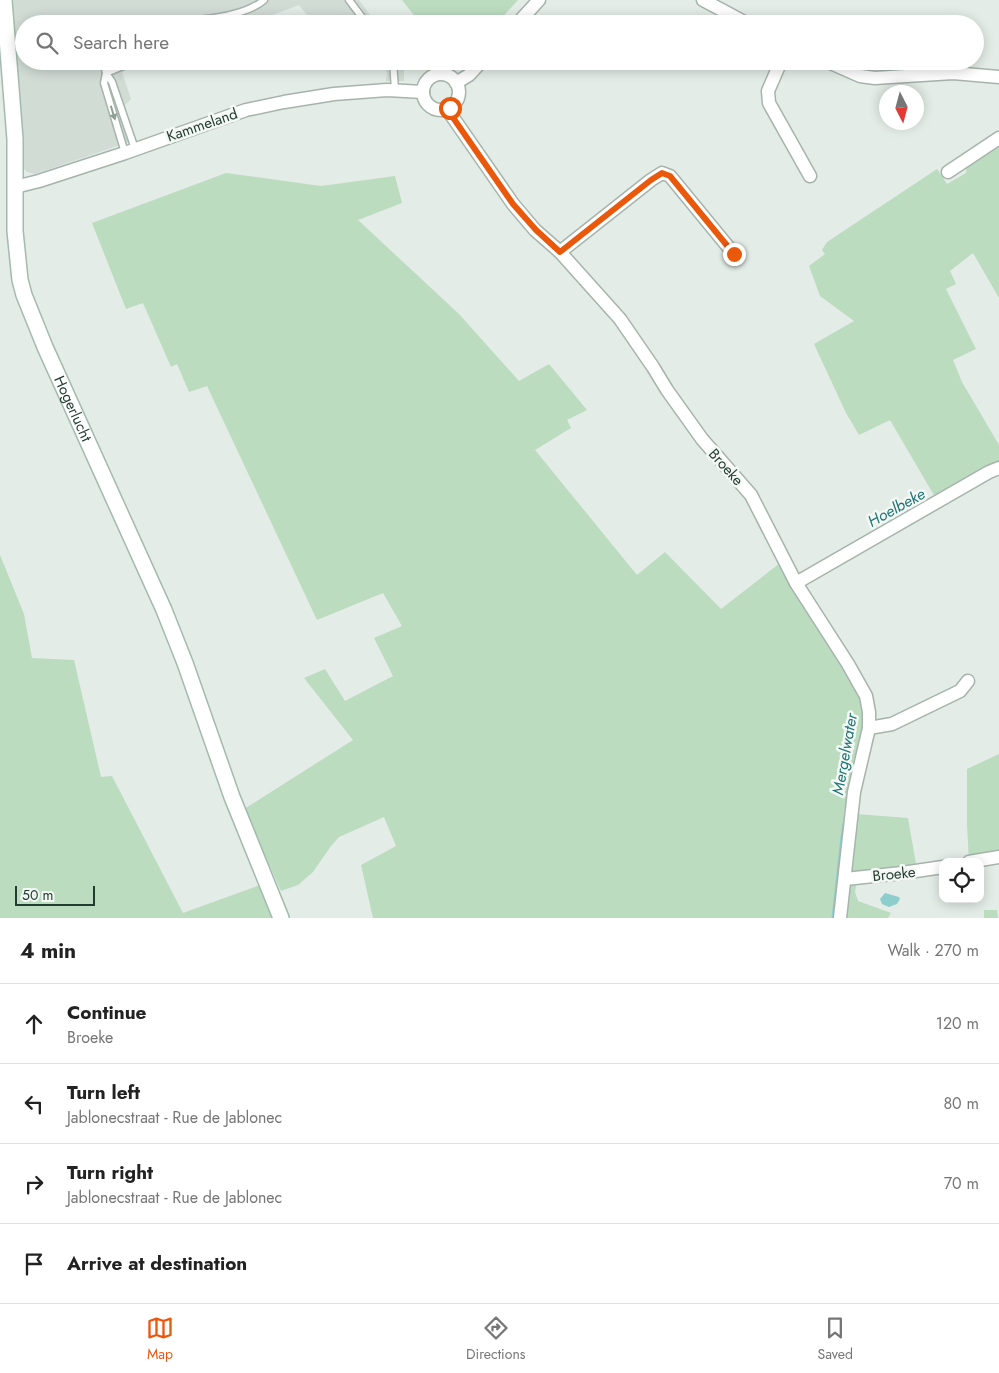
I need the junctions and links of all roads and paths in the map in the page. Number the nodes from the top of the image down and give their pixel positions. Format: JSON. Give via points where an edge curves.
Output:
{"nodes":[{"id":1,"x":4,"y":0,"type":"edge"},
{"id":2,"x":264,"y":0,"type":"edge"},
{"id":3,"x":349,"y":0,"type":"edge"},
{"id":4,"x":539,"y":0,"type":"edge"},
{"id":5,"x":703,"y":0,"type":"edge"},
{"id":6,"x":228,"y":15,"type":"edge"},
{"id":7,"x":360,"y":15,"type":"edge"},
{"id":8,"x":525,"y":15,"type":"edge"},
{"id":9,"x":731,"y":15,"type":"edge"},
{"id":10,"x":105,"y":70,"type":"edge"},
{"id":11,"x":113,"y":70,"type":"edge"},
{"id":12,"x":394,"y":70,"type":"edge"},
{"id":13,"x":474,"y":70,"type":"edge"},
{"id":14,"x":778,"y":70,"type":"edge"},
{"id":15,"x":846,"y":70,"type":"edge"},
{"id":16,"x":106,"y":73,"type":"junction"},
{"id":17,"x":999,"y":77,"type":"edge"},
{"id":18,"x":456,"y":83,"type":"junction"},
{"id":19,"x":395,"y":90,"type":"junction"},
{"id":20,"x":423,"y":92,"type":"junction"},
{"id":21,"x":447,"y":109,"type":"junction"},
{"id":22,"x":999,"y":138,"type":"edge"},
{"id":23,"x":130,"y":151,"type":"junction"},
{"id":24,"x":948,"y":172,"type":"dead end"},
{"id":25,"x":810,"y":176,"type":"dead end"},
{"id":26,"x":15,"y":187,"type":"junction"},
{"id":27,"x":560,"y":252,"type":"junction"},
{"id":28,"x":734,"y":254,"type":"dead end"},
{"id":29,"x":999,"y":468,"type":"edge"},
{"id":30,"x":796,"y":582,"type":"junction"},
{"id":31,"x":968,"y":681,"type":"dead end"},
{"id":32,"x":869,"y":728,"type":"junction"},
{"id":33,"x":999,"y":857,"type":"edge"},
{"id":34,"x":984,"y":860,"type":"edge"},
{"id":35,"x":939,"y":868,"type":"edge"},
{"id":36,"x":845,"y":879,"type":"junction"},
{"id":37,"x":281,"y":918,"type":"edge"},
{"id":38,"x":840,"y":918,"type":"edge"}],
"edges":[{"from":1,"to":26,"type":"street","name":"Hogerlucht","via":[[15,139]]},
{"from":2,"to":6,"type":"lane","via":[[247,10]]},
{"from":3,"to":7,"type":"lane"},
{"from":4,"to":8,"type":"street"},
{"from":5,"to":9,"type":"street"},
{"from":10,"to":16,"type":"lane"},
{"from":11,"to":16,"type":"lane"},
{"from":12,"to":19,"type":"lane"},
{"from":13,"to":18,"type":"street"},
{"from":14,"to":25,"type":"street","via":[[768,91],[769,103]]},
{"from":15,"to":17,"type":"street","via":[[875,78],[953,73]]},
{"from":16,"to":23,"type":"lane","via":[[112,82]]},
{"from":16,"to":23,"type":"lane","one_way":true,"via":[[104,83]]},
{"from":18,"to":20,"type":"street","via":[[449,76],[437,75],[427,81]]},
{"from":18,"to":21,"type":"street","via":[[458,98]]},
{"from":19,"to":20,"type":"street","name":"Kammeland"},
{"from":19,"to":23,"type":"street","name":"Kammeland","via":[[334,94],[246,110]]},
{"from":20,"to":21,"type":"street","via":[[425,102],[432,108]]},
{"from":21,"to":27,"type":"street","name":"Broeke","via":[[513,204]]},
{"from":22,"to":24,"type":"street"},
{"from":23,"to":26,"type":"street","name":"Kammeland"},
{"from":26,"to":37,"type":"street","name":"Hogerlucht","via":[[15,231],[24,294],[164,610],[250,845]]},
{"from":27,"to":28,"type":"street","via":[[662,173],[670,176]]},
{"from":27,"to":30,"type":"street","name":"Broeke","via":[[620,319],[702,439],[751,495]]},
{"from":29,"to":30,"type":"street"},
{"from":30,"to":32,"type":"street","name":"Broeke","via":[[866,696]]},
{"from":31,"to":32,"type":"street","via":[[960,691],[892,724]]},
{"from":32,"to":36,"type":"street","name":"Broeke","via":[[854,792]]},
{"from":33,"to":34,"type":"street"},
{"from":35,"to":36,"type":"street","name":"Broeke"},
{"from":36,"to":38,"type":"street","name":"Broeke"}]}
